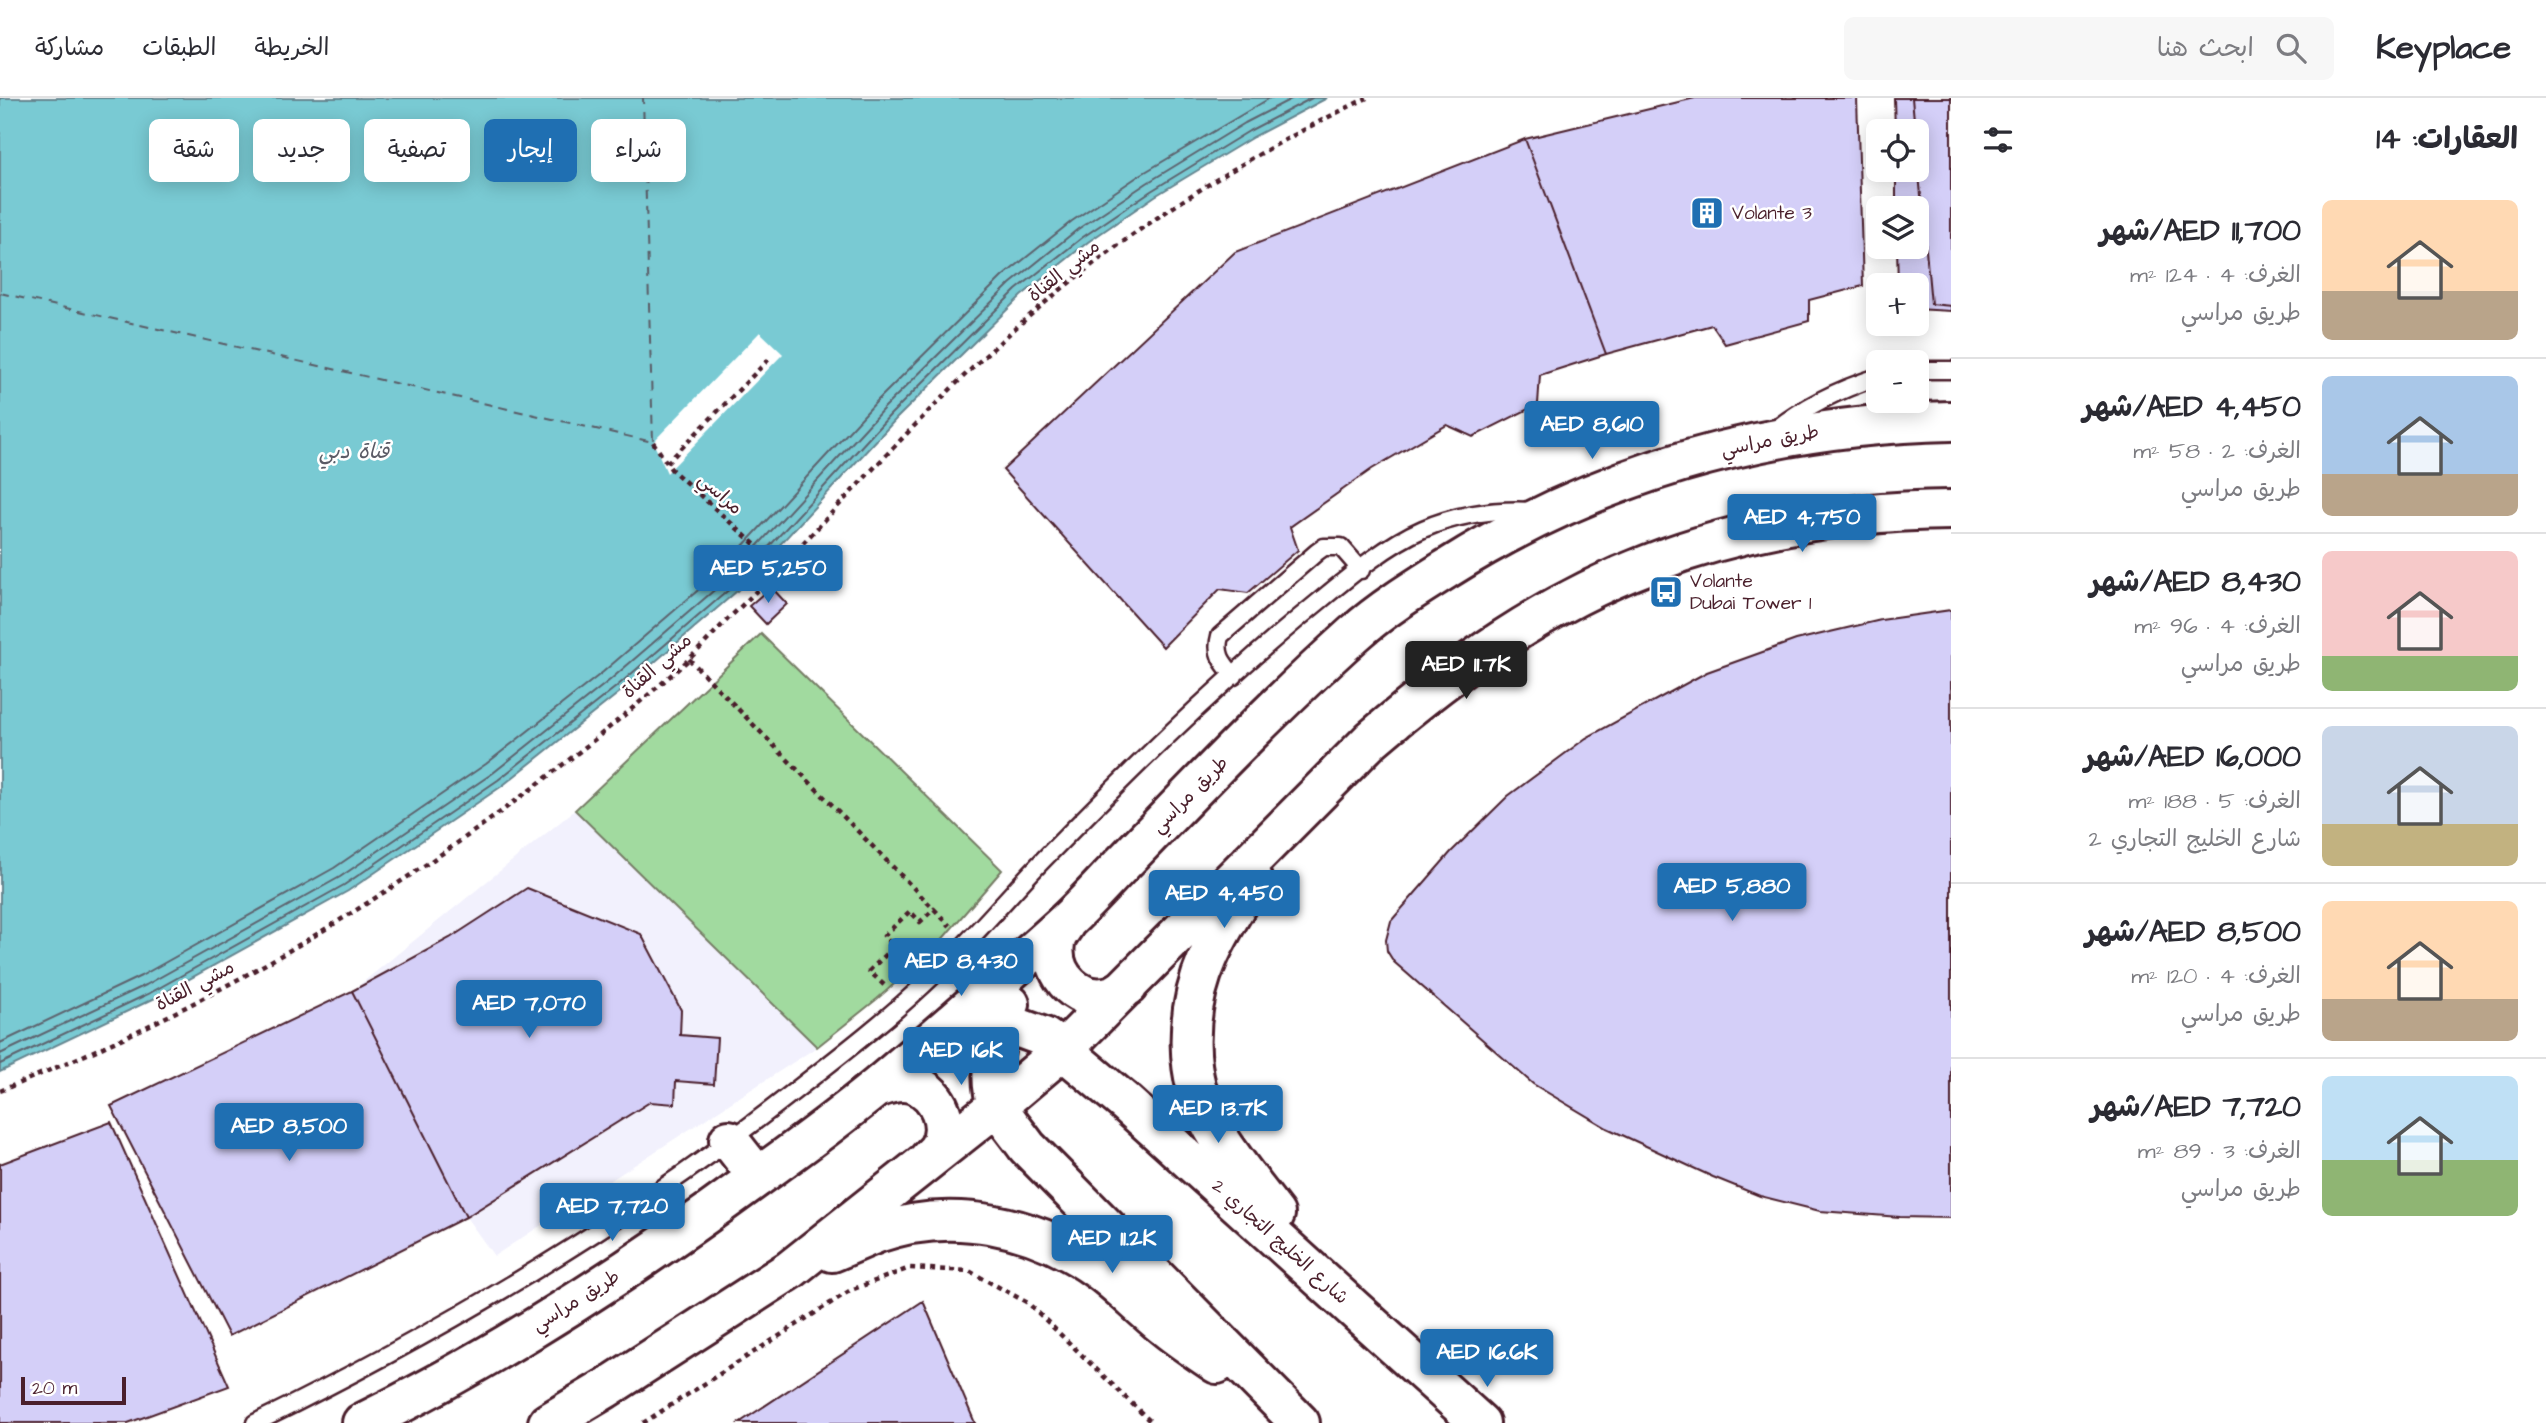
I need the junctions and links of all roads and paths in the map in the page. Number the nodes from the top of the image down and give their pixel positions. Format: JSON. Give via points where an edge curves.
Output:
{"nodes":[{"id":1,"x":1367,"y":98,"type":"edge"},
{"id":2,"x":771,"y":358,"type":"dead end"},
{"id":3,"x":1929,"y":370,"type":"edge"},
{"id":4,"x":1951,"y":370,"type":"edge"},
{"id":5,"x":1866,"y":381,"type":"edge"},
{"id":6,"x":1951,"y":421,"type":"edge"},
{"id":7,"x":1761,"y":440,"type":"junction"},
{"id":8,"x":653,"y":442,"type":"dead end"},
{"id":9,"x":667,"y":463,"type":"junction"},
{"id":10,"x":1951,"y":510,"type":"edge"},
{"id":11,"x":1549,"y":512,"type":"junction"},
{"id":12,"x":781,"y":568,"type":"junction"},
{"id":13,"x":1361,"y":570,"type":"junction"},
{"id":14,"x":689,"y":659,"type":"junction"},
{"id":15,"x":1234,"y":676,"type":"junction"},
{"id":16,"x":1279,"y":832,"type":"junction"},
{"id":17,"x":934,"y":909,"type":"dead end"},
{"id":18,"x":1065,"y":923,"type":"junction"},
{"id":19,"x":1128,"y":986,"type":"junction"},
{"id":20,"x":1000,"y":1024,"type":"junction"},
{"id":21,"x":933,"y":1037,"type":"junction"},
{"id":22,"x":1063,"y":1050,"type":"junction"},
{"id":23,"x":876,"y":1088,"type":"junction"},
{"id":24,"x":0,"y":1091,"type":"edge"},
{"id":25,"x":998,"y":1105,"type":"junction"},
{"id":26,"x":729,"y":1140,"type":"junction"},
{"id":27,"x":925,"y":1163,"type":"junction"},
{"id":28,"x":758,"y":1177,"type":"junction"},
{"id":29,"x":790,"y":1270,"type":"junction"},
{"id":30,"x":1332,"y":1288,"type":"junction"},
{"id":31,"x":1467,"y":1411,"type":"edge"},
{"id":32,"x":1289,"y":1412,"type":"edge"},
{"id":33,"x":255,"y":1423,"type":"edge"},
{"id":34,"x":362,"y":1423,"type":"edge"},
{"id":35,"x":548,"y":1423,"type":"edge"},
{"id":36,"x":643,"y":1423,"type":"edge"},
{"id":37,"x":1152,"y":1423,"type":"edge"},
{"id":38,"x":1489,"y":1423,"type":"edge"}],
"edges":[{"from":1,"to":12,"type":"path","name":"مشي القناة","via":[[1266,149],[1171,207],[1082,272],[997,344]]},
{"from":2,"to":9,"type":"path"},
{"from":3,"to":4,"type":"lane"},
{"from":5,"to":7,"type":"lane","via":[[1816,401]]},
{"from":6,"to":7,"type":"street","name":"طريق مراسي","via":[[1835,428]]},
{"from":7,"to":11,"type":"street","name":"طريق مراسي","via":[[1618,482]]},
{"from":8,"to":9,"type":"path","name":"مراسي"},
{"from":9,"to":12,"type":"path","name":"مراسي"},
{"from":10,"to":16,"type":"street","via":[[1845,516],[1778,528],[1649,564],[1588,592],[1520,629],[1422,696],[1352,757]]},
{"from":11,"to":13,"type":"lane","via":[[1483,512],[1451,518],[1392,545]]},
{"from":11,"to":18,"type":"street","name":"طريق مراسي","via":[[1483,546],[1359,629]]},
{"from":12,"to":14,"type":"path","name":"مشي القناة"},
{"from":13,"to":15,"type":"lane"},
{"from":13,"to":15,"type":"lane","via":[[1341,547],[1317,552],[1220,636],[1219,655]]},
{"from":14,"to":17,"type":"path"},
{"from":14,"to":24,"type":"path","name":"مشي القناة","via":[[512,804],[343,919],[164,1018]]},
{"from":15,"to":26,"type":"lane","via":[[1085,817],[934,976]]},
{"from":16,"to":19,"type":"street"},
{"from":16,"to":30,"type":"street","via":[[1199,981],[1190,1036],[1192,1067],[1211,1125],[1228,1152]]},
{"from":18,"to":19,"type":"street","via":[[1055,941],[1054,960],[1061,978],[1076,991],[1094,997],[1113,995]]},
{"from":18,"to":20,"type":"street","via":[[1030,967]]},
{"from":18,"to":21,"type":"street","name":"طريق مراسي"},
{"from":19,"to":22,"type":"street"},
{"from":20,"to":21,"type":"street","name":"شارع الخليج التجاري 2"},
{"from":20,"to":22,"type":"street","name":"شارع الخليج التجاري 2","via":[[1044,1037]]},
{"from":20,"to":25,"type":"street","via":[[994,1065]]},
{"from":21,"to":23,"type":"street","name":"طريق مراسي"},
{"from":22,"to":25,"type":"street"},
{"from":22,"to":30,"type":"street","name":"شارع الخليج التجاري 2"},
{"from":23,"to":27,"type":"street","via":[[895,1082],[914,1084],[930,1094],[941,1111],[944,1130],[938,1149]]},
{"from":23,"to":28,"type":"street","name":"طريق مراسي"},
{"from":25,"to":27,"type":"street"},
{"from":25,"to":32,"type":"street","via":[[1027,1147]]},
{"from":26,"to":28,"type":"street"},
{"from":26,"to":33,"type":"lane","via":[[506,1288],[413,1342]]},
{"from":27,"to":29,"type":"street"},
{"from":28,"to":34,"type":"street","name":"طريق مراسي","via":[[556,1314]]},
{"from":29,"to":32,"type":"street","via":[[878,1233],[917,1224],[956,1220],[1032,1234],[1099,1271],[1163,1326]]},
{"from":29,"to":35,"type":"street"},
{"from":30,"to":31,"type":"street","name":"شارع الخليج التجاري 2"},
{"from":31,"to":38,"type":"street","name":"شارع الخليج التجاري 2"},
{"from":36,"to":37,"type":"path","via":[[851,1290],[910,1268],[969,1271],[1028,1303]]}]}
